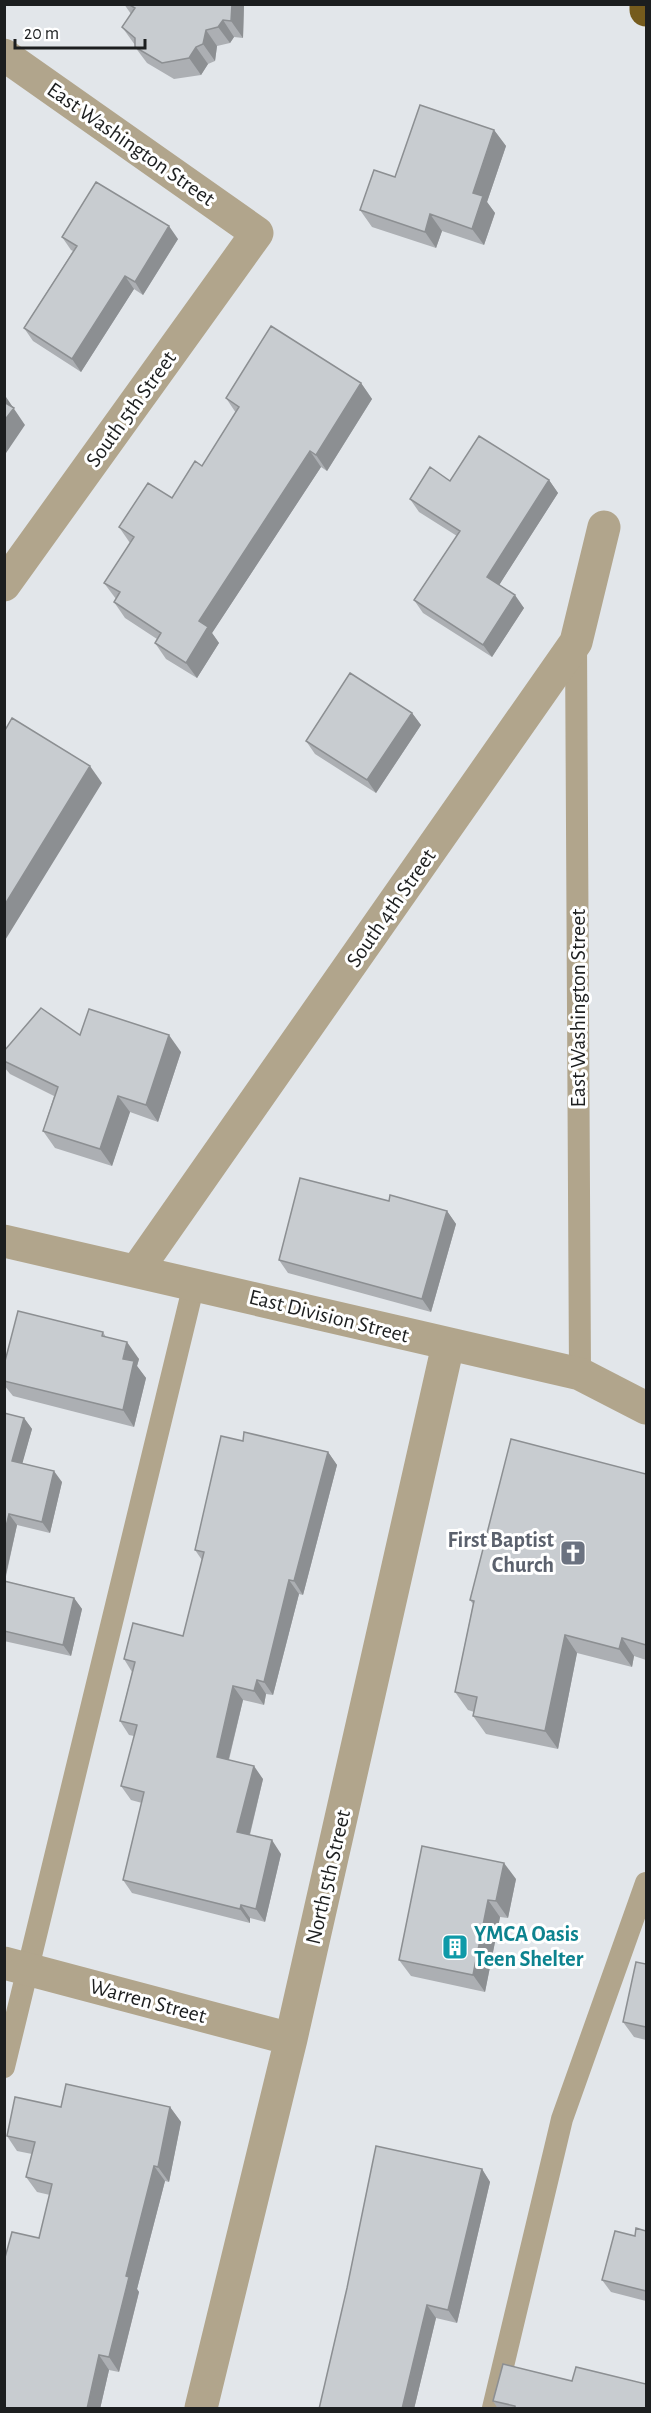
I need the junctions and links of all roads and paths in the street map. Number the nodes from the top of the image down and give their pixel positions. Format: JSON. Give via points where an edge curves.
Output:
{"nodes":[{"id":1,"x":646,"y":4,"type":"edge"},
{"id":2,"x":646,"y":10,"type":"edge"},
{"id":3,"x":4,"y":55,"type":"edge"},
{"id":4,"x":257,"y":233,"type":"joint"},
{"id":5,"x":604,"y":527,"type":"dead end"},
{"id":6,"x":4,"y":585,"type":"edge"},
{"id":7,"x":576,"y":642,"type":"junction"},
{"id":8,"x":4,"y":1241,"type":"edge"},
{"id":9,"x":137,"y":1270,"type":"junction"},
{"id":10,"x":194,"y":1284,"type":"junction"},
{"id":11,"x":448,"y":1345,"type":"junction"},
{"id":12,"x":580,"y":1374,"type":"junction"},
{"id":13,"x":646,"y":1408,"type":"edge"},
{"id":14,"x":646,"y":1883,"type":"edge"},
{"id":15,"x":16,"y":1966,"type":"edge"},
{"id":16,"x":291,"y":2039,"type":"junction"},
{"id":17,"x":4,"y":2067,"type":"edge"},
{"id":18,"x":201,"y":2409,"type":"edge"},
{"id":19,"x":493,"y":2409,"type":"edge"}],
"edges":[{"from":1,"to":2,"type":"highway"},
{"from":3,"to":4,"type":"street","name":"East Washington Street"},
{"from":4,"to":6,"type":"street","name":"South 5th Street"},
{"from":5,"to":7,"type":"street","name":"South 4th Street"},
{"from":7,"to":9,"type":"street","name":"South 4th Street"},
{"from":7,"to":12,"type":"lane","name":"East Washington Street"},
{"from":8,"to":9,"type":"street","name":"East Division Street"},
{"from":9,"to":10,"type":"street","name":"East Division Street"},
{"from":10,"to":11,"type":"street","name":"East Division Street"},
{"from":10,"to":15,"type":"lane"},
{"from":11,"to":12,"type":"street","name":"East Division Street"},
{"from":11,"to":16,"type":"street","name":"North 5th Street"},
{"from":12,"to":13,"type":"street","name":"East Division Street"},
{"from":14,"to":19,"type":"lane","via":[[562,2119]]},
{"from":15,"to":16,"type":"street","name":"Warren Street"},
{"from":15,"to":17,"type":"lane"},
{"from":16,"to":18,"type":"street","name":"North 5th Street"}]}
